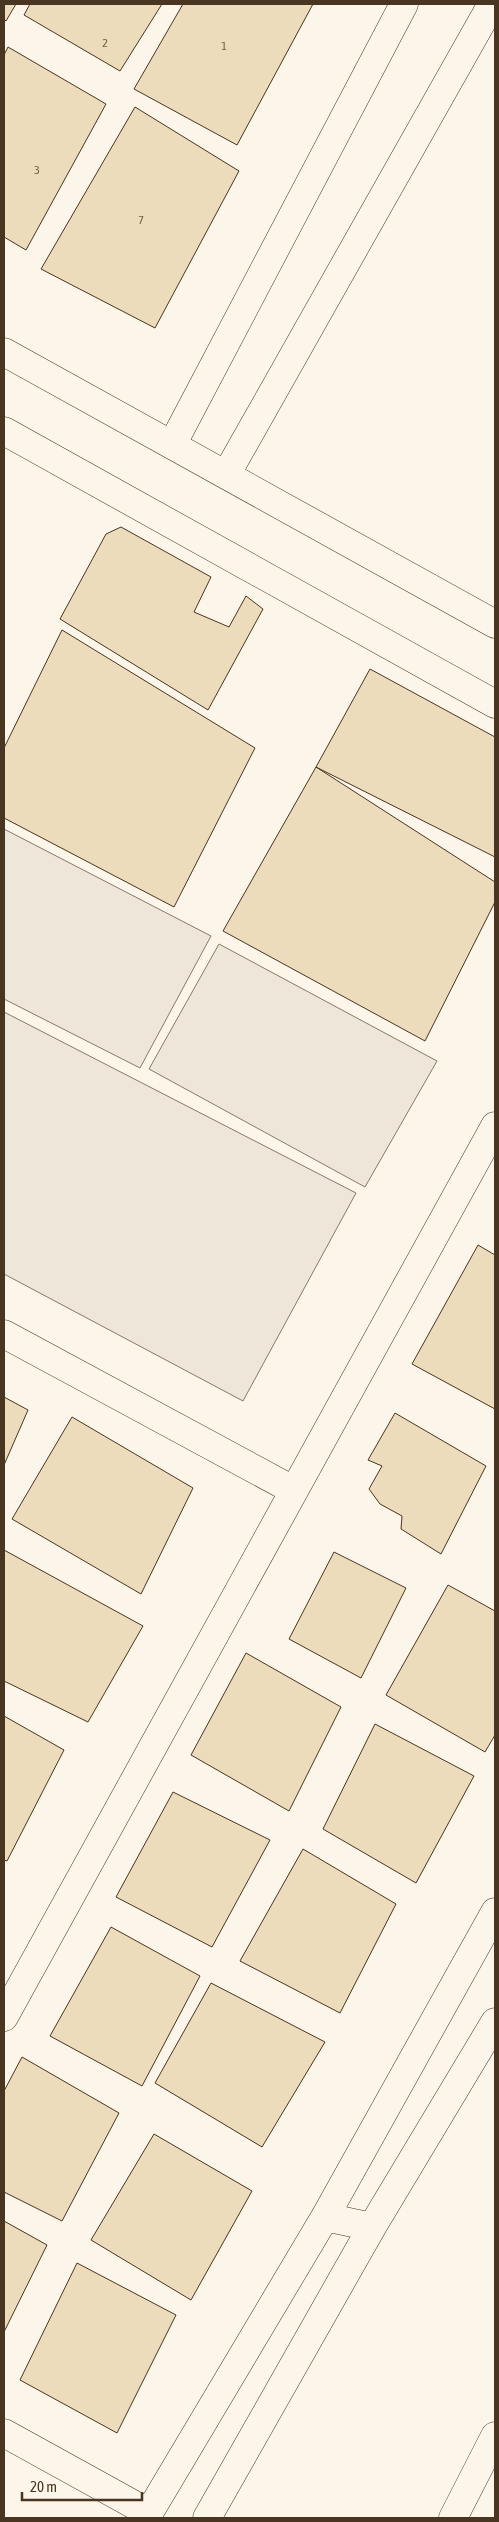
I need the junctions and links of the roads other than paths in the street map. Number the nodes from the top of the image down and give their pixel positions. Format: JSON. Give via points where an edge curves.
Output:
{"nodes":[{"id":1,"x":404,"y":4,"type":"edge"},
{"id":2,"x":492,"y":4,"type":"edge"},
{"id":3,"x":4,"y":352,"type":"edge"},
{"id":4,"x":4,"y":431,"type":"edge"},
{"id":5,"x":172,"y":445,"type":"junction"},
{"id":6,"x":226,"y":475,"type":"junction"},
{"id":7,"x":495,"y":624,"type":"edge"},
{"id":8,"x":495,"y":704,"type":"edge"},
{"id":9,"x":495,"y":1126,"type":"edge"},
{"id":10,"x":4,"y":1334,"type":"edge"},
{"id":11,"x":293,"y":1490,"type":"junction"},
{"id":12,"x":495,"y":1912,"type":"edge"},
{"id":13,"x":4,"y":2017,"type":"edge"},
{"id":14,"x":495,"y":2022,"type":"edge"},
{"id":15,"x":325,"y":2217,"type":"junction"},
{"id":16,"x":372,"y":2227,"type":"junction"},
{"id":17,"x":4,"y":2433,"type":"edge"},
{"id":18,"x":495,"y":2436,"type":"edge"},
{"id":19,"x":148,"y":2515,"type":"edge"},
{"id":20,"x":207,"y":2518,"type":"edge"},
{"id":21,"x":453,"y":2518,"type":"edge"}],
"edges":[{"from":1,"to":5,"type":"street"},
{"from":2,"to":6,"type":"street"},
{"from":3,"to":5,"type":"street"},
{"from":4,"to":8,"type":"street"},
{"from":5,"to":6,"type":"street"},
{"from":6,"to":7,"type":"street"},
{"from":9,"to":11,"type":"street"},
{"from":10,"to":11,"type":"street"},
{"from":11,"to":13,"type":"street"},
{"from":12,"to":15,"type":"street"},
{"from":14,"to":16,"type":"street"},
{"from":15,"to":16,"type":"street"},
{"from":15,"to":19,"type":"street"},
{"from":16,"to":20,"type":"street"},
{"from":17,"to":19,"type":"street"},
{"from":18,"to":21,"type":"street"}]}
